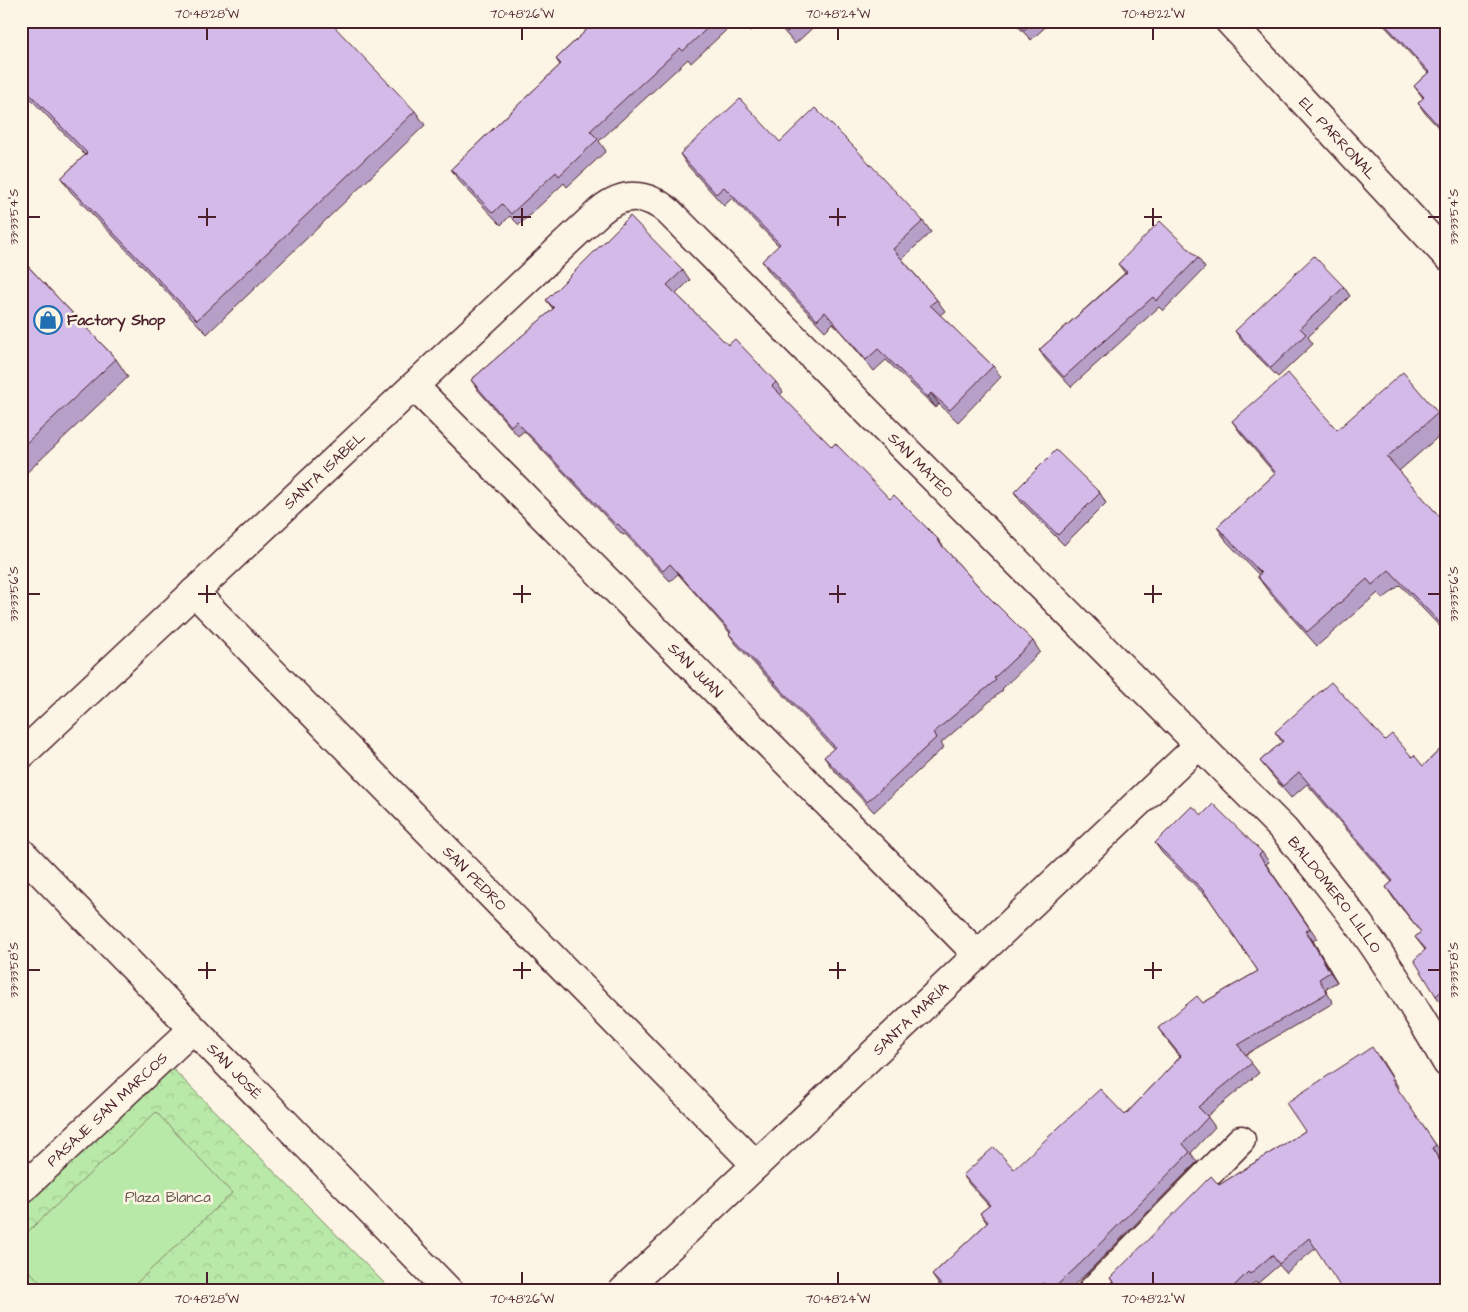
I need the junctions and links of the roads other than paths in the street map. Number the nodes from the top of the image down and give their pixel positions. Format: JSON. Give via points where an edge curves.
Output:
{"nodes":[{"id":1,"x":1229,"y":21,"type":"edge"},
{"id":2,"x":634,"y":197,"type":"joint"},
{"id":3,"x":1447,"y":256,"type":"edge"},
{"id":4,"x":414,"y":386,"type":"junction"},
{"id":5,"x":194,"y":592,"type":"junction"},
{"id":6,"x":1199,"y":745,"type":"junction"},
{"id":7,"x":21,"y":755,"type":"edge"},
{"id":8,"x":21,"y":852,"type":"edge"},
{"id":9,"x":978,"y":955,"type":"junction"},
{"id":10,"x":193,"y":1029,"type":"junction"},
{"id":11,"x":1447,"y":1062,"type":"edge"},
{"id":12,"x":1241,"y":1140,"type":"dead end"},
{"id":13,"x":756,"y":1165,"type":"junction"},
{"id":14,"x":21,"y":1190,"type":"edge"},
{"id":15,"x":449,"y":1291,"type":"edge"},
{"id":16,"x":623,"y":1291,"type":"edge"},
{"id":17,"x":1092,"y":1291,"type":"edge"}],
"edges":[{"from":1,"to":3,"type":"street","name":"EL PARRONAL"},
{"from":2,"to":4,"type":"street","name":"SANTA ISABEL","via":[[622,198],[600,211]]},
{"from":2,"to":6,"type":"street","name":"SAN MATEO","via":[[647,198],[669,212]]},
{"from":4,"to":5,"type":"street","name":"SANTA ISABEL"},
{"from":4,"to":9,"type":"street","name":"SAN JUAN"},
{"from":5,"to":7,"type":"street","name":"SANTA ISABEL"},
{"from":5,"to":13,"type":"street","name":"SAN PEDRO"},
{"from":6,"to":9,"type":"street","name":"SANTA MARÍA"},
{"from":6,"to":11,"type":"street","name":"BALDOMERO LILLO","via":[[1284,831],[1324,878],[1399,982]]},
{"from":8,"to":10,"type":"street","name":"SAN JOSÉ"},
{"from":9,"to":13,"type":"street","name":"SANTA MARÍA"},
{"from":10,"to":14,"type":"street","name":"PASAJE SAN MARCOS"},
{"from":10,"to":15,"type":"street","name":"SAN JOSÉ"},
{"from":12,"to":17,"type":"street"},
{"from":13,"to":16,"type":"street","name":"SANTA MARÍA"}]}
